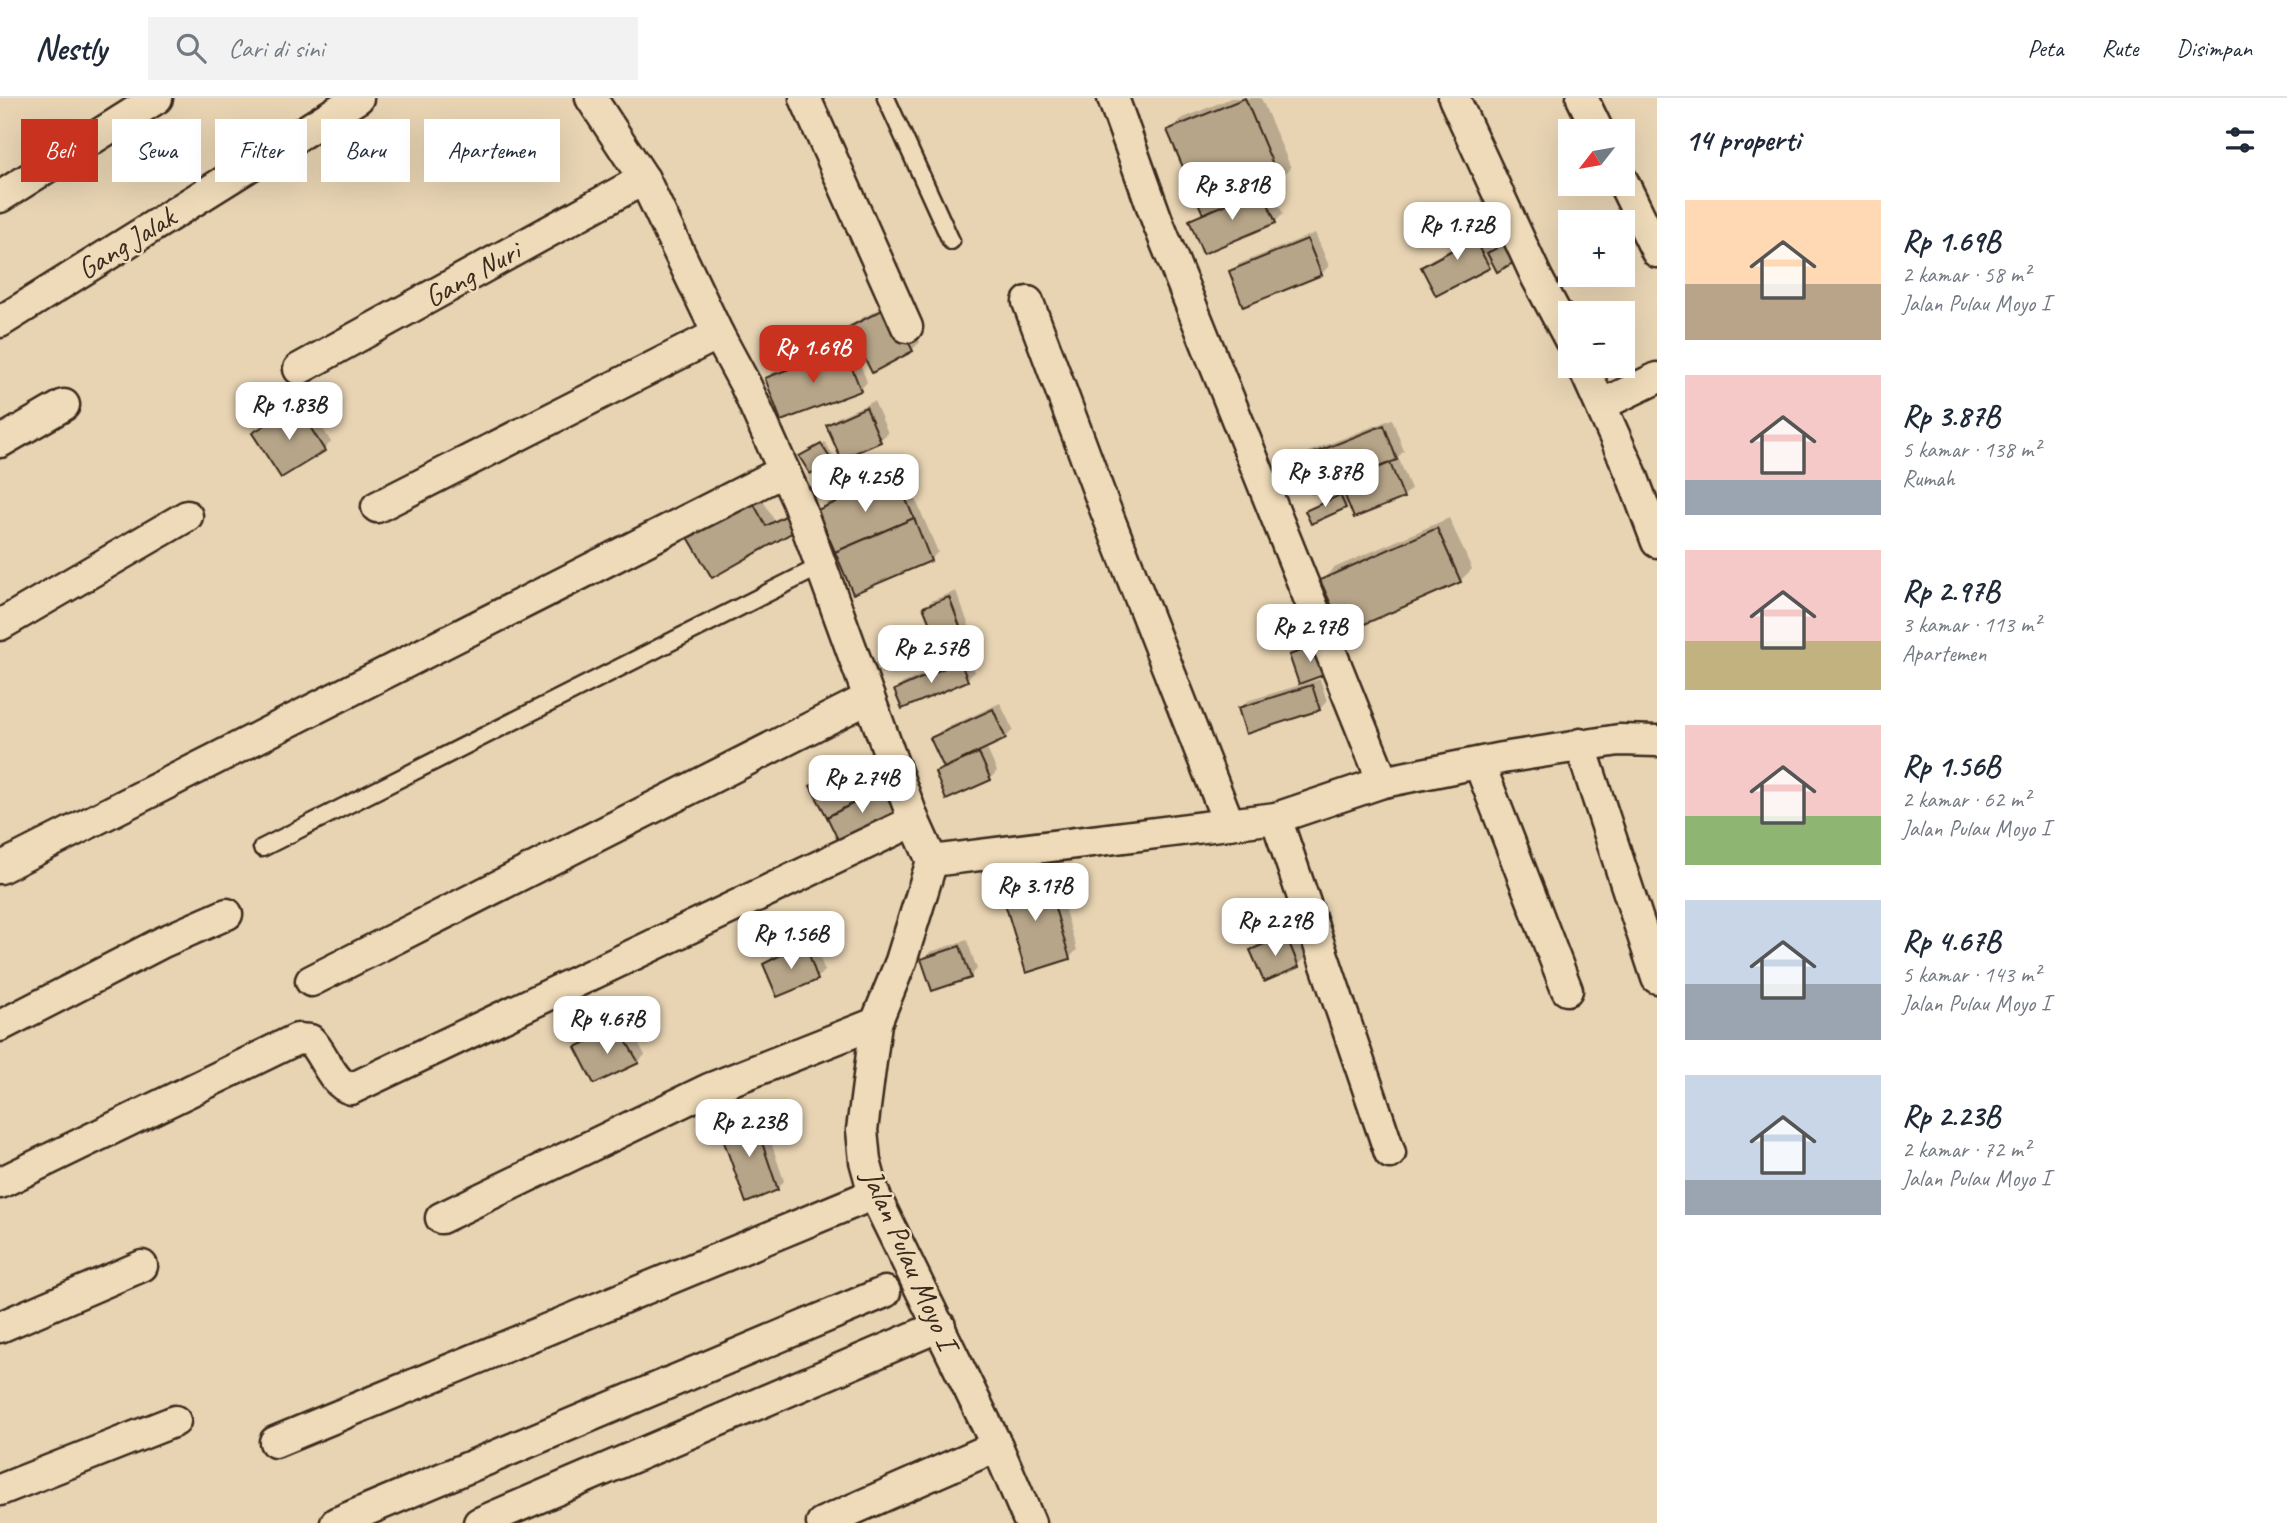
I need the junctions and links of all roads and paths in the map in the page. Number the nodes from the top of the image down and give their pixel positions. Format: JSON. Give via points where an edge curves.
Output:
{"nodes":[{"id":1,"x":157,"y":98,"type":"edge"},
{"id":2,"x":358,"y":98,"type":"edge"},
{"id":3,"x":591,"y":98,"type":"edge"},
{"id":4,"x":805,"y":98,"type":"edge"},
{"id":5,"x":886,"y":98,"type":"edge"},
{"id":6,"x":1113,"y":98,"type":"edge"},
{"id":7,"x":1454,"y":98,"type":"edge"},
{"id":8,"x":1582,"y":98,"type":"edge"},
{"id":9,"x":1592,"y":119,"type":"edge"},
{"id":10,"x":644,"y":179,"type":"junction"},
{"id":11,"x":1630,"y":196,"type":"edge"},
{"id":12,"x":0,"y":197,"type":"edge"},
{"id":13,"x":951,"y":241,"type":"dead end"},
{"id":14,"x":1657,"y":252,"type":"edge"},
{"id":15,"x":1028,"y":302,"type":"dead end"},
{"id":16,"x":1558,"y":317,"type":"edge"},
{"id":17,"x":0,"y":321,"type":"edge"},
{"id":18,"x":907,"y":327,"type":"dead end"},
{"id":19,"x":718,"y":334,"type":"junction"},
{"id":20,"x":299,"y":369,"type":"dead end"},
{"id":21,"x":1589,"y":378,"type":"edge"},
{"id":22,"x":1657,"y":378,"type":"edge"},
{"id":23,"x":64,"y":405,"type":"dead end"},
{"id":24,"x":1601,"y":405,"type":"junction"},
{"id":25,"x":0,"y":442,"type":"edge"},
{"id":26,"x":784,"y":471,"type":"junction"},
{"id":27,"x":377,"y":507,"type":"dead end"},
{"id":28,"x":187,"y":516,"type":"dead end"},
{"id":29,"x":1657,"y":542,"type":"edge"},
{"id":30,"x":821,"y":566,"type":"junction"},
{"id":31,"x":0,"y":625,"type":"edge"},
{"id":32,"x":869,"y":698,"type":"junction"},
{"id":33,"x":1657,"y":741,"type":"edge"},
{"id":34,"x":1580,"y":744,"type":"junction"},
{"id":35,"x":1479,"y":763,"type":"junction"},
{"id":36,"x":1383,"y":782,"type":"junction"},
{"id":37,"x":1276,"y":818,"type":"junction"},
{"id":38,"x":914,"y":821,"type":"junction"},
{"id":39,"x":1229,"y":824,"type":"junction"},
{"id":40,"x":262,"y":848,"type":"dead end"},
{"id":41,"x":932,"y":861,"type":"junction"},
{"id":42,"x":0,"y":868,"type":"edge"},
{"id":43,"x":227,"y":914,"type":"dead end"},
{"id":44,"x":1657,"y":978,"type":"edge"},
{"id":45,"x":311,"y":981,"type":"dead end"},
{"id":46,"x":1567,"y":990,"type":"dead end"},
{"id":47,"x":876,"y":1023,"type":"junction"},
{"id":48,"x":0,"y":1026,"type":"edge"},
{"id":49,"x":1390,"y":1153,"type":"dead end"},
{"id":50,"x":0,"y":1183,"type":"edge"},
{"id":51,"x":874,"y":1195,"type":"junction"},
{"id":52,"x":441,"y":1218,"type":"dead end"},
{"id":53,"x":142,"y":1266,"type":"dead end"},
{"id":54,"x":885,"y":1292,"type":"dead end"},
{"id":55,"x":940,"y":1326,"type":"junction"},
{"id":56,"x":0,"y":1327,"type":"edge"},
{"id":57,"x":175,"y":1421,"type":"dead end"},
{"id":58,"x":275,"y":1442,"type":"dead end"},
{"id":59,"x":997,"y":1446,"type":"junction"},
{"id":60,"x":0,"y":1490,"type":"edge"},
{"id":61,"x":336,"y":1523,"type":"edge"},
{"id":62,"x":479,"y":1523,"type":"edge"},
{"id":63,"x":822,"y":1523,"type":"edge"},
{"id":64,"x":1030,"y":1523,"type":"edge"}],
"edges":[{"from":1,"to":12,"type":"street"},
{"from":2,"to":17,"type":"street","name":"Gang Jalak"},
{"from":3,"to":10,"type":"street"},
{"from":4,"to":18,"type":"street"},
{"from":5,"to":13,"type":"lane"},
{"from":6,"to":36,"type":"street","via":[[1158,223]]},
{"from":7,"to":16,"type":"street"},
{"from":8,"to":9,"type":"street"},
{"from":10,"to":19,"type":"street"},
{"from":10,"to":20,"type":"street","name":"Gang Nuri"},
{"from":11,"to":14,"type":"street"},
{"from":15,"to":39,"type":"street"},
{"from":19,"to":26,"type":"street"},
{"from":19,"to":27,"type":"street"},
{"from":21,"to":24,"type":"street"},
{"from":22,"to":24,"type":"street"},
{"from":23,"to":25,"type":"street"},
{"from":24,"to":29,"type":"street"},
{"from":26,"to":30,"type":"street"},
{"from":26,"to":42,"type":"street"},
{"from":28,"to":31,"type":"street"},
{"from":30,"to":32,"type":"street"},
{"from":30,"to":40,"type":"lane"},
{"from":32,"to":38,"type":"street"},
{"from":32,"to":45,"type":"street"},
{"from":33,"to":34,"type":"street"},
{"from":34,"to":35,"type":"street"},
{"from":34,"to":44,"type":"street"},
{"from":35,"to":36,"type":"street"},
{"from":35,"to":46,"type":"street"},
{"from":36,"to":37,"type":"street"},
{"from":37,"to":39,"type":"street"},
{"from":37,"to":49,"type":"street"},
{"from":38,"to":41,"type":"street"},
{"from":38,"to":50,"type":"street","via":[[351,1089],[345,1088],[310,1040],[297,1039]]},
{"from":39,"to":41,"type":"street"},
{"from":41,"to":47,"type":"street","name":"Jalan Pulau Moyo I"},
{"from":43,"to":48,"type":"street"},
{"from":47,"to":51,"type":"street","name":"Jalan Pulau Moyo I","via":[[862,1130]]},
{"from":47,"to":52,"type":"street","via":[[709,1089]]},
{"from":51,"to":55,"type":"street","name":"Jalan Pulau Moyo I"},
{"from":51,"to":58,"type":"street"},
{"from":53,"to":56,"type":"street"},
{"from":54,"to":61,"type":"street"},
{"from":55,"to":59,"type":"street","name":"Jalan Pulau Moyo I"},
{"from":55,"to":62,"type":"street"},
{"from":57,"to":60,"type":"street"},
{"from":59,"to":63,"type":"street"},
{"from":59,"to":64,"type":"street","name":"Jalan Pulau Moyo I"}]}
